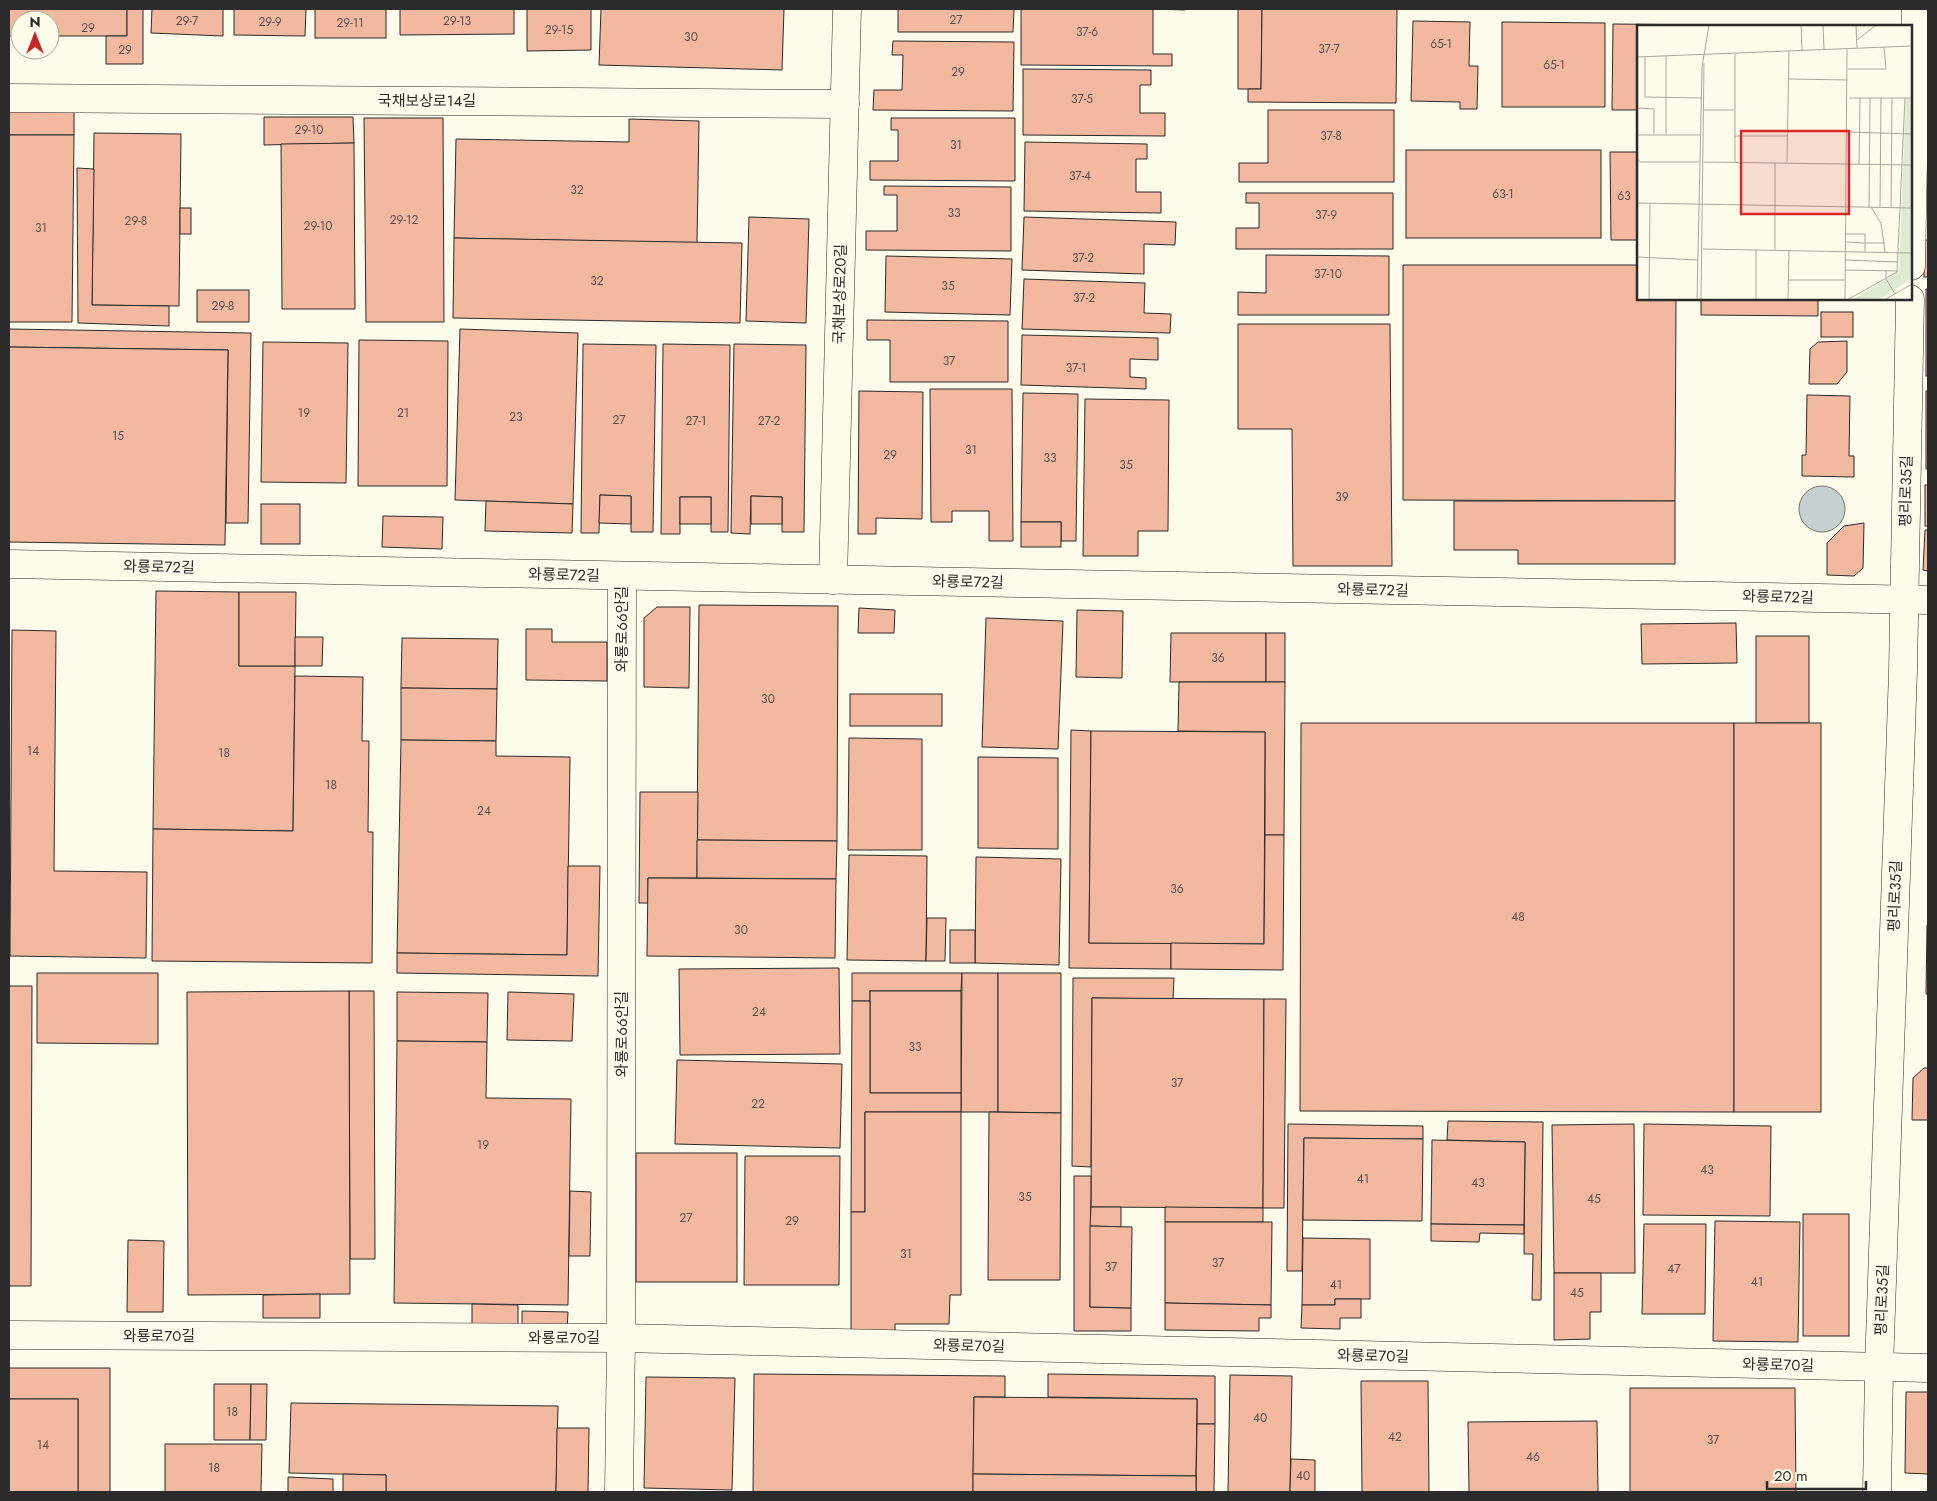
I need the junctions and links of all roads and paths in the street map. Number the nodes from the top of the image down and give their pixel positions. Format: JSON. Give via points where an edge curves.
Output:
{"nodes":[{"id":1,"x":847,"y":9,"type":"edge"},
{"id":2,"x":1920,"y":24,"type":"edge"},
{"id":3,"x":9,"y":98,"type":"edge"},
{"id":4,"x":845,"y":104,"type":"junction"},
{"id":5,"x":1912,"y":239,"type":"edge"},
{"id":6,"x":1910,"y":300,"type":"edge"},
{"id":7,"x":9,"y":564,"type":"edge"},
{"id":8,"x":622,"y":576,"type":"junction"},
{"id":9,"x":832,"y":580,"type":"junction"},
{"id":10,"x":1916,"y":599,"type":"edge"},
{"id":11,"x":9,"y":1335,"type":"edge"},
{"id":12,"x":621,"y":1338,"type":"junction"},
{"id":13,"x":1879,"y":1368,"type":"junction"},
{"id":14,"x":1928,"y":1368,"type":"edge"},
{"id":15,"x":619,"y":1492,"type":"edge"},
{"id":16,"x":1877,"y":1492,"type":"edge"}],
"edges":[{"from":1,"to":4,"type":"street","name":"국채보상로20길"},
{"from":2,"to":5,"type":"street"},
{"from":3,"to":4,"type":"street","name":"국채보상로14길"},
{"from":4,"to":9,"type":"street","name":"국채보상로20길"},
{"from":6,"to":10,"type":"street","name":"평리로35길"},
{"from":7,"to":8,"type":"street","name":"와룡로72길"},
{"from":8,"to":9,"type":"street","name":"와룡로72길"},
{"from":8,"to":12,"type":"street","name":"와룡로66안길"},
{"from":9,"to":10,"type":"street","name":"와룡로72길"},
{"from":10,"to":13,"type":"street","name":"평리로35길","via":[[1903,671]]},
{"from":11,"to":12,"type":"street","name":"와룡로70길"},
{"from":12,"to":13,"type":"street","name":"와룡로70길"},
{"from":12,"to":15,"type":"street","name":"와룡로66안길"},
{"from":13,"to":14,"type":"street","name":"와룡로70길"},
{"from":13,"to":16,"type":"street","name":"평리로35길"}]}
